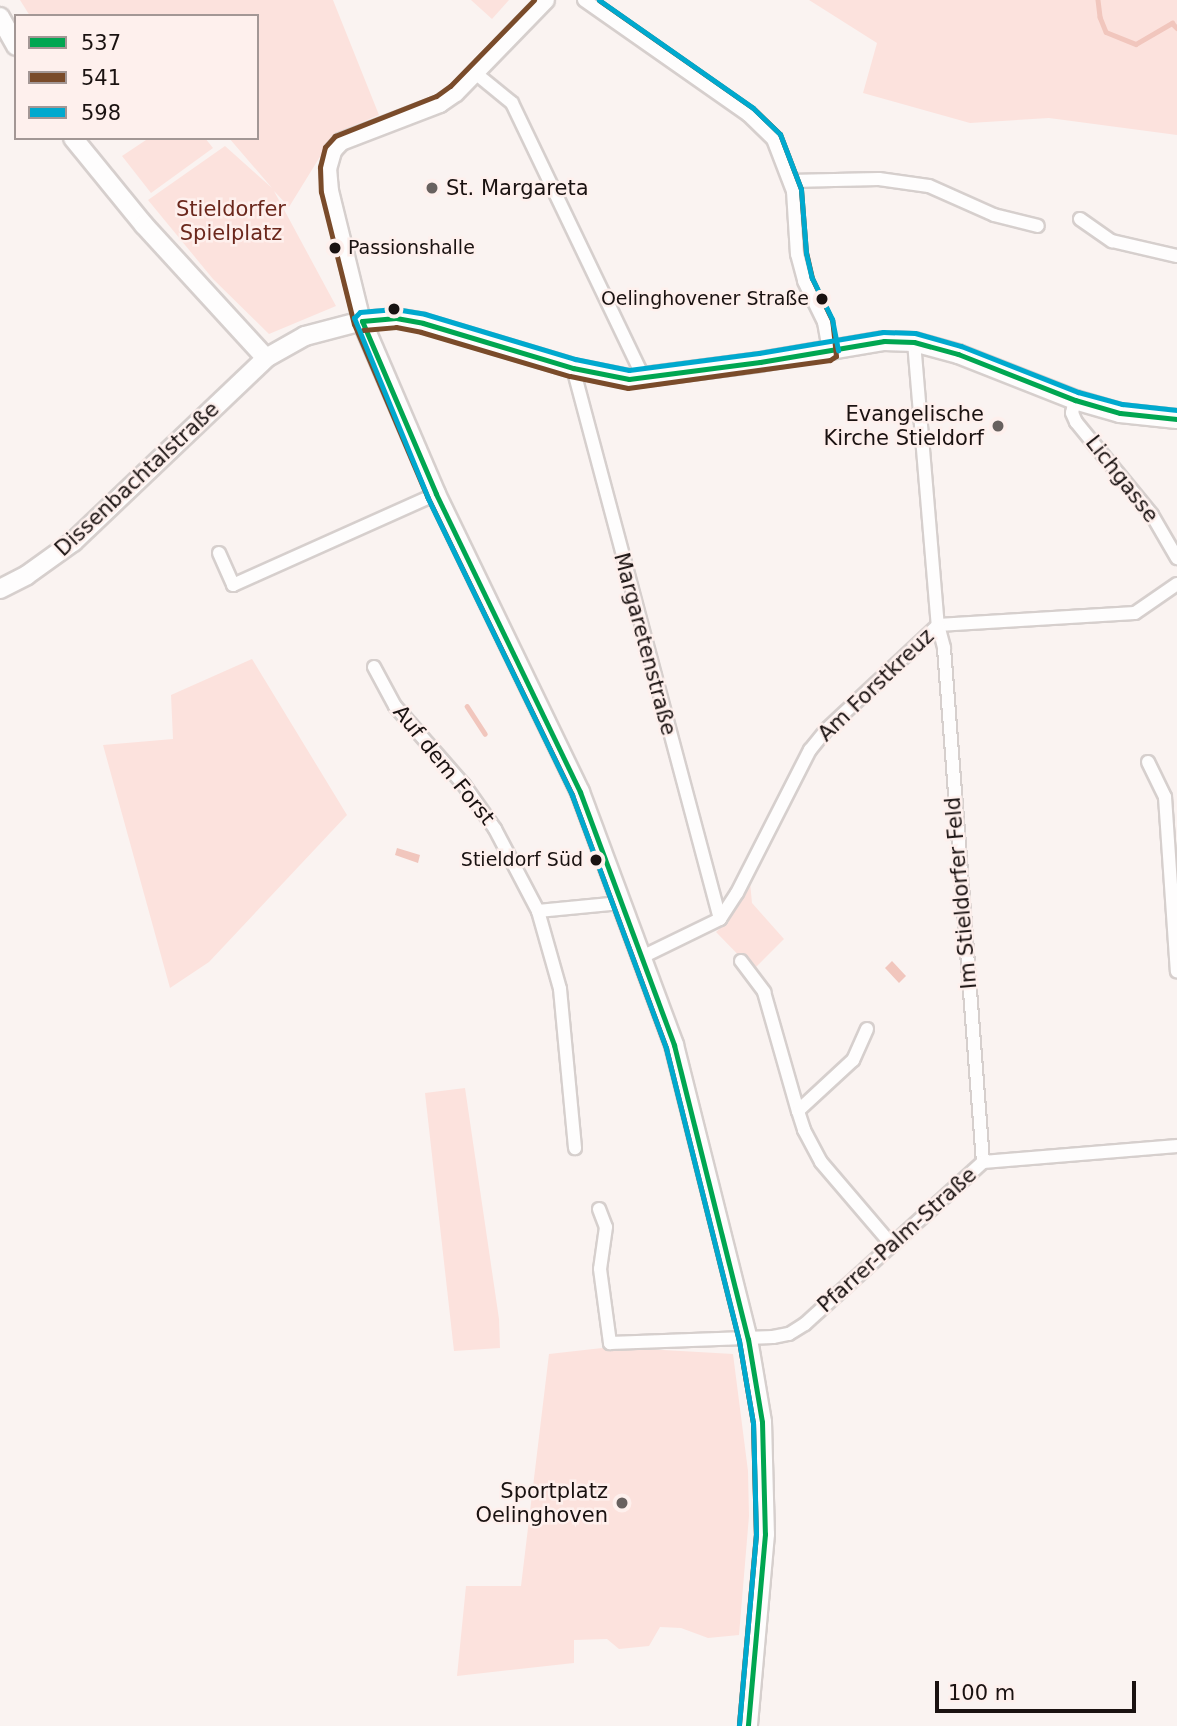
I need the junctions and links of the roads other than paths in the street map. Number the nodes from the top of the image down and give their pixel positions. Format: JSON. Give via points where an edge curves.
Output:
{"nodes":[{"id":1,"x":546,"y":0,"type":"edge"},
{"id":2,"x":584,"y":0,"type":"edge"},
{"id":3,"x":0,"y":17,"type":"edge"},
{"id":4,"x":14,"y":42,"type":"edge"},
{"id":5,"x":474,"y":72,"type":"junction"},
{"id":6,"x":75,"y":140,"type":"edge"},
{"id":7,"x":790,"y":181,"type":"junction"},
{"id":8,"x":1080,"y":219,"type":"dead end"},
{"id":9,"x":1038,"y":226,"type":"dead end"},
{"id":10,"x":1177,"y":256,"type":"edge"},
{"id":11,"x":362,"y":321,"type":"junction"},
{"id":12,"x":914,"y":342,"type":"junction"},
{"id":13,"x":829,"y":351,"type":"junction"},
{"id":14,"x":267,"y":358,"type":"junction"},
{"id":15,"x":573,"y":368,"type":"junction"},
{"id":16,"x":644,"y":379,"type":"junction"},
{"id":17,"x":1075,"y":400,"type":"junction"},
{"id":18,"x":1177,"y":419,"type":"edge"},
{"id":19,"x":436,"y":494,"type":"junction"},
{"id":20,"x":219,"y":553,"type":"dead end"},
{"id":21,"x":1177,"y":558,"type":"edge"},
{"id":22,"x":1177,"y":584,"type":"edge"},
{"id":23,"x":0,"y":589,"type":"edge"},
{"id":24,"x":938,"y":625,"type":"junction"},
{"id":25,"x":374,"y":667,"type":"dead end"},
{"id":26,"x":1148,"y":762,"type":"dead end"},
{"id":27,"x":621,"y":903,"type":"junction"},
{"id":28,"x":538,"y":911,"type":"junction"},
{"id":29,"x":720,"y":919,"type":"junction"},
{"id":30,"x":642,"y":957,"type":"junction"},
{"id":31,"x":740,"y":961,"type":"dead end"},
{"id":32,"x":1177,"y":972,"type":"edge"},
{"id":33,"x":867,"y":1029,"type":"dead end"},
{"id":34,"x":798,"y":1111,"type":"junction"},
{"id":35,"x":1177,"y":1146,"type":"edge"},
{"id":36,"x":575,"y":1148,"type":"dead end"},
{"id":37,"x":983,"y":1162,"type":"junction"},
{"id":38,"x":600,"y":1209,"type":"dead end"},
{"id":39,"x":891,"y":1244,"type":"junction"},
{"id":40,"x":748,"y":1339,"type":"junction"},
{"id":41,"x":748,"y":1726,"type":"edge"}],
"edges":[{"from":1,"to":5,"type":"street"},
{"from":2,"to":7,"type":"street","via":[[761,125],[773,139]]},
{"from":3,"to":4,"type":"main road"},
{"from":5,"to":11,"type":"street","via":[[440,104],[341,142],[333,151],[327,169],[330,191]]},
{"from":5,"to":16,"type":"street","via":[[512,103]]},
{"from":6,"to":14,"type":"main road","via":[[144,225]]},
{"from":7,"to":9,"type":"street","via":[[879,179],[929,186],[994,215]]},
{"from":7,"to":13,"type":"street","via":[[797,254],[824,323]]},
{"from":8,"to":10,"type":"street","via":[[1112,241]]},
{"from":11,"to":14,"type":"main road","via":[[305,336]]},
{"from":11,"to":15,"type":"main road","via":[[396,318],[422,323]]},
{"from":11,"to":19,"type":"main road"},
{"from":12,"to":13,"type":"main road","via":[[884,341]]},
{"from":12,"to":17,"type":"main road","via":[[958,354]]},
{"from":12,"to":24,"type":"street","name":"Am Forstkreuz"},
{"from":13,"to":16,"type":"main road"},
{"from":14,"to":23,"type":"main road","name":"Dissenbachtalstraße","via":[[73,542],[27,576]]},
{"from":15,"to":16,"type":"main road"},
{"from":15,"to":29,"type":"street","name":"Margaretenstraße"},
{"from":17,"to":18,"type":"main road","via":[[1120,413]]},
{"from":17,"to":21,"type":"street","name":"Lichgasse","via":[[1072,413],[1076,422],[1152,515]]},
{"from":19,"to":20,"type":"street","via":[[233,585]]},
{"from":19,"to":27,"type":"main road","via":[[580,792]]},
{"from":22,"to":24,"type":"street","via":[[1135,613]]},
{"from":24,"to":29,"type":"street","name":"Am Forstkreuz","via":[[810,750]]},
{"from":24,"to":37,"type":"street","name":"Im Stieldorfer Feld","via":[[944,648]]},
{"from":25,"to":28,"type":"street","name":"Auf dem Forst","via":[[395,706],[464,785],[495,829]]},
{"from":26,"to":32,"type":"street","via":[[1165,797]]},
{"from":27,"to":28,"type":"street"},
{"from":27,"to":30,"type":"main road"},
{"from":28,"to":36,"type":"street","name":"Auf dem Forst","via":[[560,989]]},
{"from":29,"to":30,"type":"street"},
{"from":30,"to":40,"type":"main road","via":[[674,1045]]},
{"from":31,"to":34,"type":"street","via":[[764,992]]},
{"from":33,"to":34,"type":"street","via":[[853,1060]]},
{"from":34,"to":39,"type":"street","via":[[821,1161]]},
{"from":35,"to":37,"type":"street","name":"Pfarrer-Palm-Straße"},
{"from":37,"to":39,"type":"street","name":"Pfarrer-Palm-Straße"},
{"from":38,"to":40,"type":"street","name":"Pfarrer-Palm-Straße","via":[[606,1227],[600,1269],[610,1343]]},
{"from":39,"to":40,"type":"street","name":"Pfarrer-Palm-Straße","via":[[805,1324],[789,1334]]},
{"from":40,"to":41,"type":"main road","via":[[762,1422],[765,1534]]}]}
